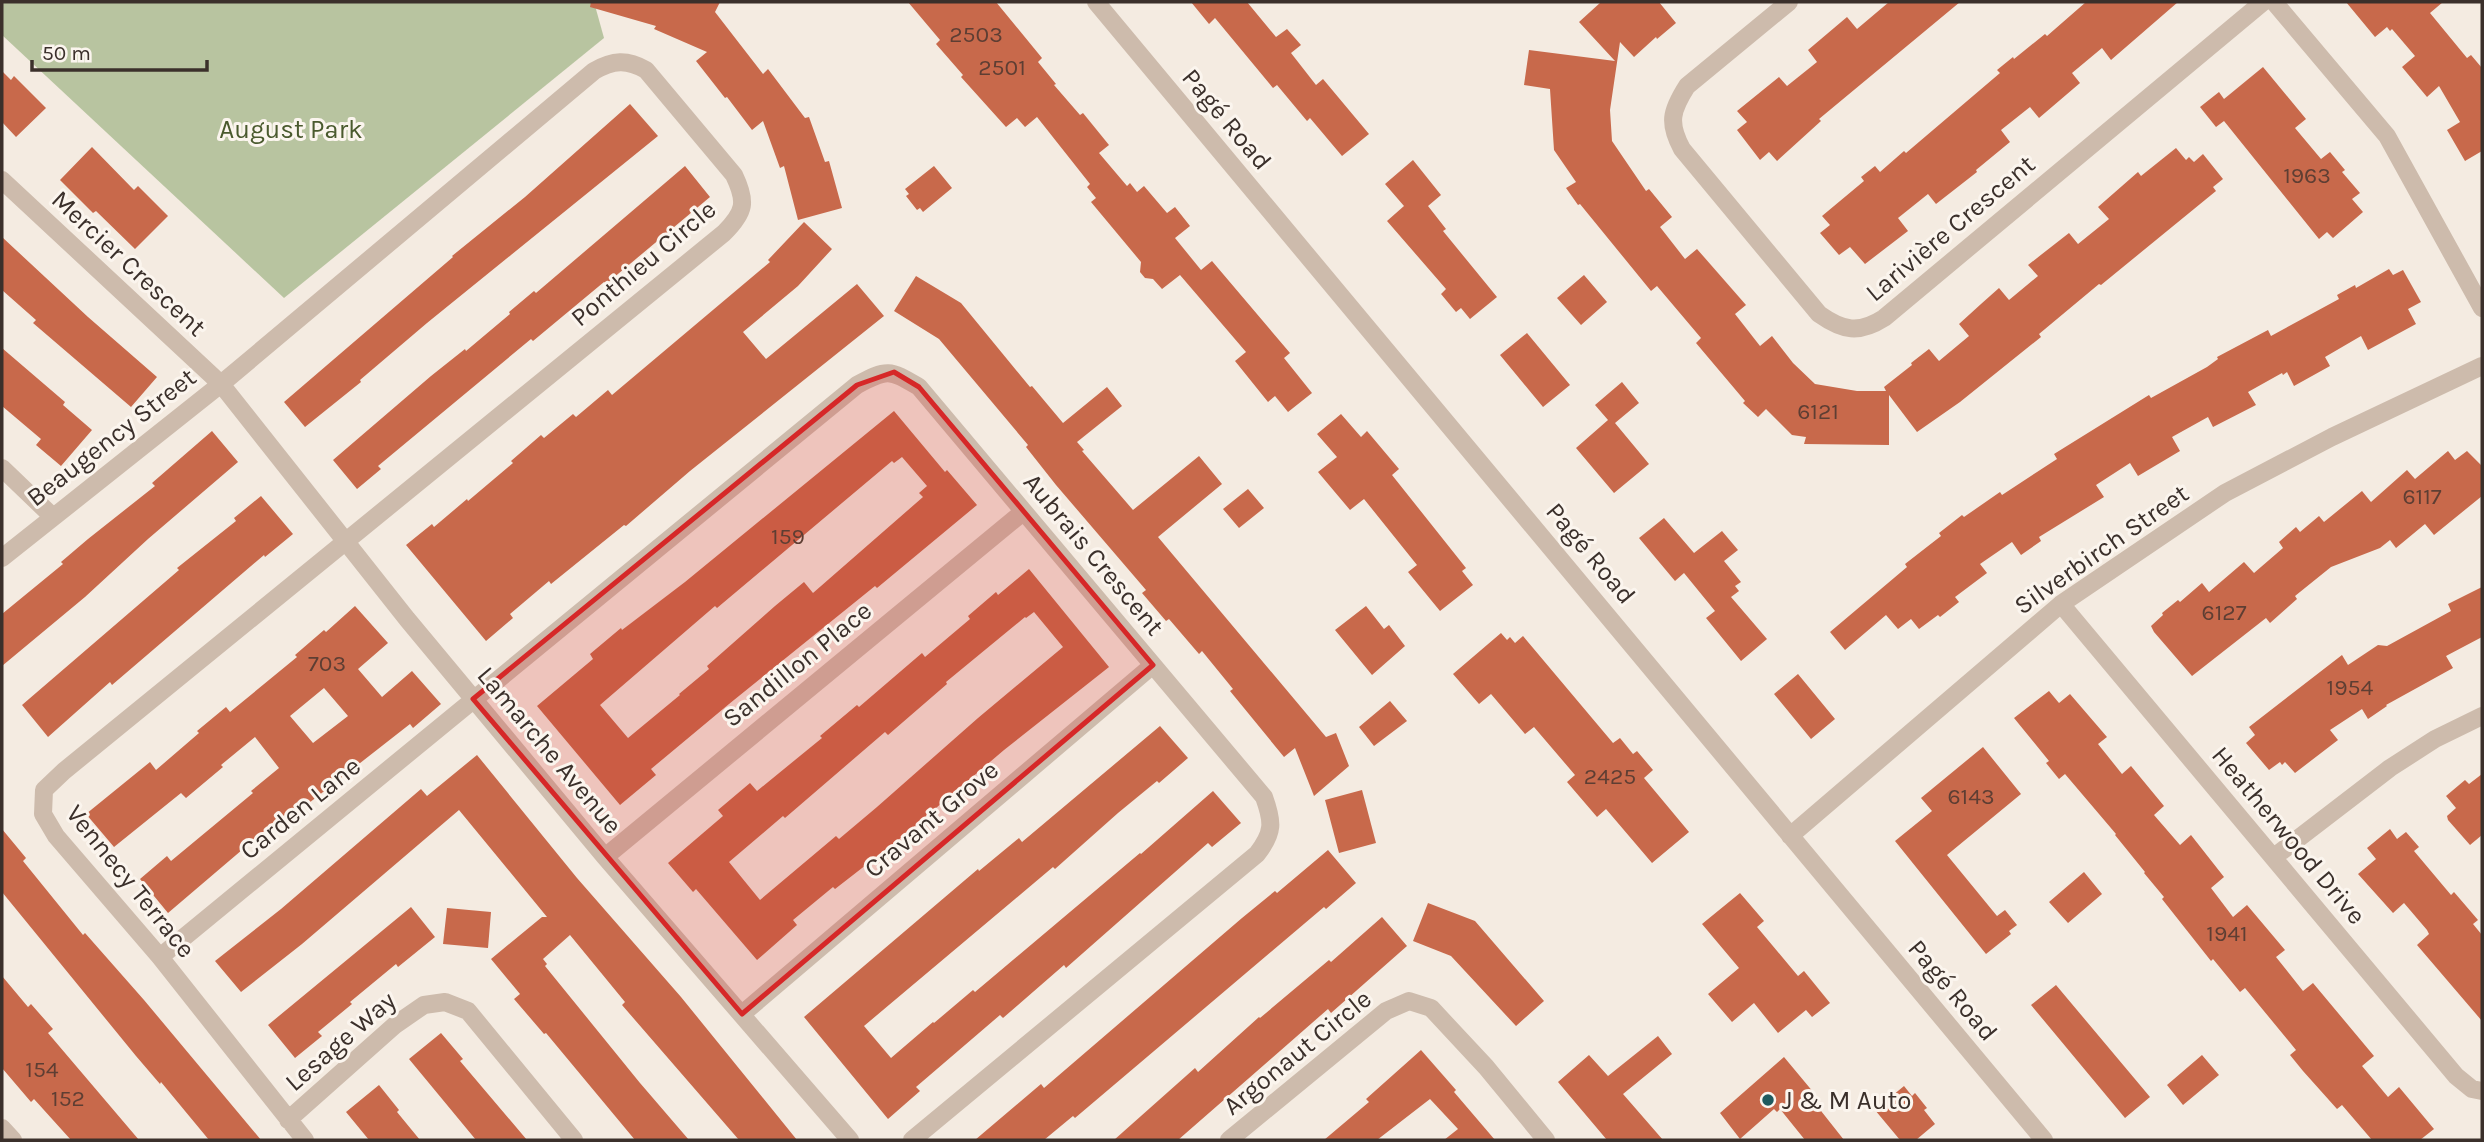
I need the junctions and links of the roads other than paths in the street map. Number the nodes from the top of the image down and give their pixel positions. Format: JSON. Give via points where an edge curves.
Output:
{"nodes":[{"id":1,"x":1096,"y":2,"type":"edge"},
{"id":2,"x":1789,"y":2,"type":"edge"},
{"id":3,"x":2263,"y":2,"type":"edge"},
{"id":4,"x":2274,"y":2,"type":"edge"},
{"id":5,"x":2,"y":180,"type":"edge"},
{"id":6,"x":2482,"y":308,"type":"edge"},
{"id":7,"x":2482,"y":366,"type":"edge"},
{"id":8,"x":221,"y":384,"type":"junction"},
{"id":9,"x":2,"y":468,"type":"edge"},
{"id":10,"x":1023,"y":512,"type":"junction"},
{"id":11,"x":52,"y":516,"type":"junction"},
{"id":12,"x":344,"y":542,"type":"junction"},
{"id":13,"x":2,"y":558,"type":"edge"},
{"id":14,"x":2061,"y":604,"type":"junction"},
{"id":15,"x":1153,"y":665,"type":"junction"},
{"id":16,"x":473,"y":699,"type":"junction"},
{"id":17,"x":2482,"y":716,"type":"edge"},
{"id":18,"x":1790,"y":835,"type":"junction"},
{"id":19,"x":605,"y":856,"type":"junction"},
{"id":20,"x":2274,"y":857,"type":"junction"},
{"id":21,"x":160,"y":957,"type":"junction"},
{"id":22,"x":742,"y":1014,"type":"junction"},
{"id":23,"x":2482,"y":1091,"type":"edge"},
{"id":24,"x":288,"y":1120,"type":"junction"},
{"id":25,"x":2,"y":1128,"type":"edge"},
{"id":26,"x":13,"y":1140,"type":"edge"},
{"id":27,"x":305,"y":1140,"type":"edge"},
{"id":28,"x":574,"y":1140,"type":"edge"},
{"id":29,"x":850,"y":1140,"type":"edge"},
{"id":30,"x":912,"y":1140,"type":"edge"},
{"id":31,"x":1230,"y":1140,"type":"edge"},
{"id":32,"x":1546,"y":1140,"type":"edge"},
{"id":33,"x":2044,"y":1140,"type":"edge"}],
"edges":[{"from":1,"to":18,"type":"street","name":"Pagé Road"},
{"from":2,"to":3,"type":"street","name":"Larivière Crescent","via":[[1687,86],[1672,116],[1674,134],[1819,314],[1835,326],[1854,329],[1870,327],[1884,318]]},
{"from":4,"to":6,"type":"street","via":[[2388,136]]},
{"from":5,"to":8,"type":"street","name":"Mercier Crescent"},
{"from":7,"to":14,"type":"street","name":"Silverbirch Street","via":[[2225,493]]},
{"from":8,"to":11,"type":"street","name":"Beaugency Street"},
{"from":8,"to":12,"type":"street","name":"Lamarche Avenue"},
{"from":8,"to":12,"type":"street","name":"Ponthieu Circle","via":[[606,64],[633,62],[646,70],[734,175],[743,205],[724,233]]},
{"from":9,"to":11,"type":"street"},
{"from":10,"to":15,"type":"street","name":"Aubrais Crescent"},
{"from":10,"to":16,"type":"street","name":"Aubrais Crescent","via":[[919,387],[894,372],[875,375]]},
{"from":10,"to":19,"type":"street","name":"Sandillon Place"},
{"from":11,"to":13,"type":"street","name":"Beaugency Street"},
{"from":12,"to":16,"type":"street","name":"Lamarche Avenue"},
{"from":12,"to":21,"type":"street","name":"Vennecy Terrace","via":[[44,790],[43,814],[57,836]]},
{"from":14,"to":18,"type":"street","name":"Silverbirch Street"},
{"from":14,"to":20,"type":"street","name":"Heatherwood Drive"},
{"from":15,"to":22,"type":"street","name":"Cravant Grove"},
{"from":15,"to":30,"type":"street","name":"Aubrais Crescent","via":[[1264,797],[1272,819],[1268,840],[1257,854]]},
{"from":16,"to":19,"type":"street","name":"Lamarche Avenue"},
{"from":16,"to":21,"type":"street","name":"Carden Lane"},
{"from":17,"to":20,"type":"street","via":[[2390,768]]},
{"from":18,"to":33,"type":"street","name":"Pagé Road"},
{"from":19,"to":22,"type":"street","name":"Lamarche Avenue"},
{"from":20,"to":23,"type":"street","name":"Heatherwood Drive","via":[[2456,1076]]},
{"from":21,"to":24,"type":"street","name":"Vennecy Terrace"},
{"from":22,"to":29,"type":"street","name":"Lamarche Avenue"},
{"from":24,"to":27,"type":"street","name":"Vennecy Terrace"},
{"from":24,"to":28,"type":"street","name":"Lesage Way","via":[[424,1004],[445,1002],[468,1012]]},
{"from":25,"to":26,"type":"street"},
{"from":31,"to":32,"type":"street","name":"Argonaut Circle","via":[[1386,1011],[1409,1001],[1431,1009],[1486,1066]]}]}
